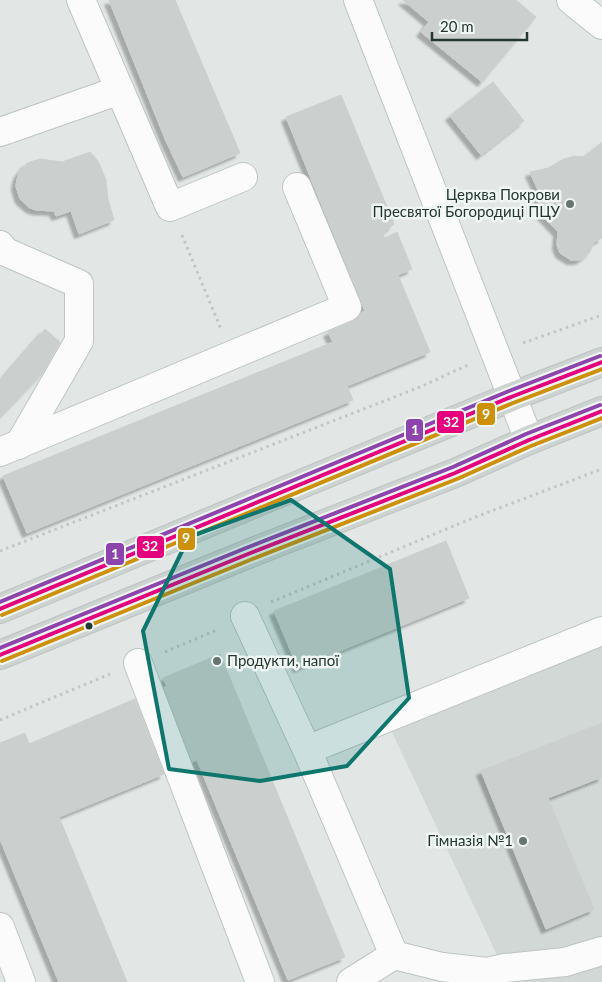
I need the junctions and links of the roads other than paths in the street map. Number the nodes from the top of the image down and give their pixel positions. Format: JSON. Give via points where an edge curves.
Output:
{"nodes":[{"id":1,"x":81,"y":0,"type":"edge"},
{"id":2,"x":358,"y":0,"type":"edge"},
{"id":3,"x":571,"y":0,"type":"edge"},
{"id":4,"x":602,"y":25,"type":"edge"},
{"id":5,"x":120,"y":90,"type":"junction"},
{"id":6,"x":0,"y":132,"type":"edge"},
{"id":7,"x":243,"y":177,"type":"dead end"},
{"id":8,"x":297,"y":187,"type":"dead end"},
{"id":9,"x":0,"y":245,"type":"edge"},
{"id":10,"x":602,"y":362,"type":"edge"},
{"id":11,"x":511,"y":397,"type":"junction"},
{"id":12,"x":602,"y":411,"type":"edge"},
{"id":13,"x":529,"y":440,"type":"junction"},
{"id":14,"x":10,"y":448,"type":"edge"},
{"id":15,"x":0,"y":608,"type":"edge"},
{"id":16,"x":245,"y":616,"type":"road end"},
{"id":17,"x":602,"y":630,"type":"edge"},
{"id":18,"x":0,"y":655,"type":"edge"},
{"id":19,"x":138,"y":663,"type":"road end"},
{"id":20,"x":307,"y":750,"type":"junction"},
{"id":21,"x":0,"y":927,"type":"edge"},
{"id":22,"x":602,"y":951,"type":"edge"},
{"id":23,"x":394,"y":955,"type":"junction"},
{"id":24,"x":21,"y":982,"type":"edge"},
{"id":25,"x":260,"y":982,"type":"edge"},
{"id":26,"x":351,"y":982,"type":"edge"}],
"edges":[{"from":1,"to":5,"type":"street"},
{"from":2,"to":11,"type":"street"},
{"from":3,"to":4,"type":"street"},
{"from":5,"to":6,"type":"street"},
{"from":5,"to":7,"type":"street","via":[[170,207]]},
{"from":8,"to":14,"type":"street","via":[[347,307]]},
{"from":9,"to":14,"type":"street","via":[[6,252],[79,284],[80,341]]},
{"from":10,"to":11,"type":"main road"},
{"from":11,"to":13,"type":"street"},
{"from":11,"to":15,"type":"main road"},
{"from":12,"to":13,"type":"main road"},
{"from":13,"to":18,"type":"main road","via":[[455,473]]},
{"from":16,"to":20,"type":"street"},
{"from":17,"to":20,"type":"street"},
{"from":19,"to":25,"type":"street"},
{"from":20,"to":23,"type":"street"},
{"from":21,"to":24,"type":"street"},
{"from":22,"to":23,"type":"street","via":[[565,962],[487,972],[442,967]]},
{"from":23,"to":26,"type":"street"}]}
